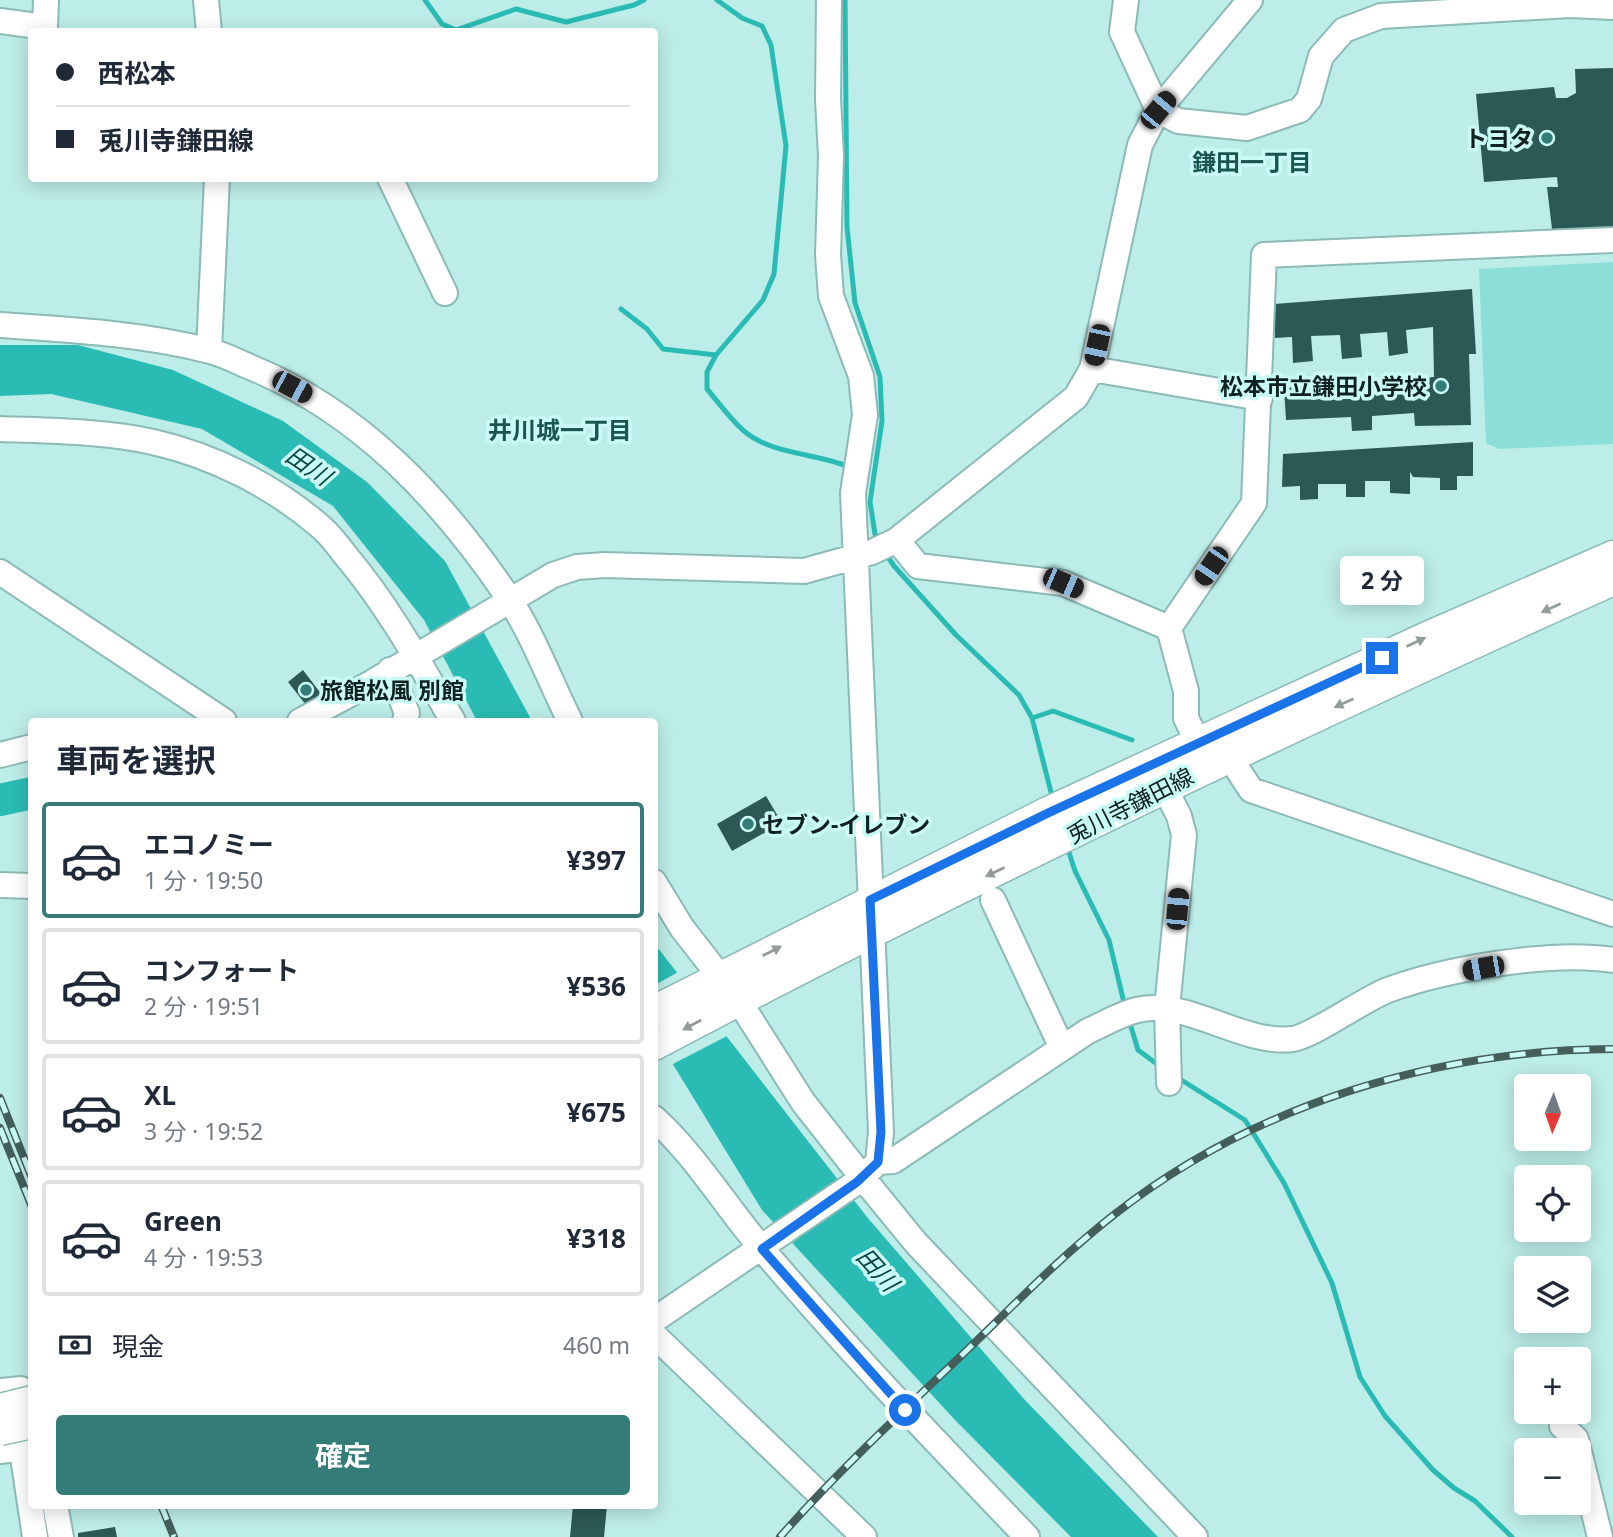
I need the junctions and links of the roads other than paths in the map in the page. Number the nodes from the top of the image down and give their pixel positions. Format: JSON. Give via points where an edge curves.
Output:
{"nodes":[{"id":1,"x":46,"y":0,"type":"edge"},
{"id":2,"x":206,"y":0,"type":"edge"},
{"id":3,"x":829,"y":0,"type":"edge"},
{"id":4,"x":1126,"y":0,"type":"edge"},
{"id":5,"x":1250,"y":0,"type":"edge"},
{"id":6,"x":1613,"y":7,"type":"edge"},
{"id":7,"x":0,"y":21,"type":"edge"},
{"id":8,"x":209,"y":28,"type":"edge"},
{"id":9,"x":1158,"y":110,"type":"junction"},
{"id":10,"x":217,"y":182,"type":"edge"},
{"id":11,"x":392,"y":182,"type":"edge"},
{"id":12,"x":1613,"y":240,"type":"edge"},
{"id":13,"x":445,"y":293,"type":"dead end"},
{"id":14,"x":0,"y":325,"type":"edge"},
{"id":15,"x":209,"y":351,"type":"junction"},
{"id":16,"x":1092,"y":369,"type":"junction"},
{"id":17,"x":1259,"y":398,"type":"junction"},
{"id":18,"x":0,"y":429,"type":"edge"},
{"id":19,"x":878,"y":548,"type":"junction"},
{"id":20,"x":1613,"y":556,"type":"edge"},
{"id":21,"x":0,"y":572,"type":"edge"},
{"id":22,"x":1613,"y":580,"type":"edge"},
{"id":23,"x":505,"y":602,"type":"junction"},
{"id":24,"x":1168,"y":628,"type":"junction"},
{"id":25,"x":419,"y":654,"type":"junction"},
{"id":26,"x":390,"y":670,"type":"junction"},
{"id":27,"x":219,"y":718,"type":"edge"},
{"id":28,"x":306,"y":718,"type":"edge"},
{"id":29,"x":406,"y":718,"type":"edge"},
{"id":30,"x":451,"y":718,"type":"edge"},
{"id":31,"x":568,"y":718,"type":"edge"},
{"id":32,"x":1217,"y":743,"type":"junction"},
{"id":33,"x":28,"y":748,"type":"edge"},
{"id":34,"x":0,"y":755,"type":"edge"},
{"id":35,"x":1158,"y":775,"type":"junction"},
{"id":36,"x":0,"y":885,"type":"edge"},
{"id":37,"x":28,"y":886,"type":"edge"},
{"id":38,"x":658,"y":888,"type":"edge"},
{"id":39,"x":870,"y":900,"type":"junction"},
{"id":40,"x":993,"y":900,"type":"dead end"},
{"id":41,"x":1613,"y":914,"type":"edge"},
{"id":42,"x":871,"y":931,"type":"junction"},
{"id":43,"x":1613,"y":960,"type":"edge"},
{"id":44,"x":725,"y":992,"type":"junction"},
{"id":45,"x":1167,"y":1008,"type":"junction"},
{"id":46,"x":658,"y":1010,"type":"edge"},
{"id":47,"x":658,"y":1042,"type":"edge"},
{"id":48,"x":1062,"y":1048,"type":"junction"},
{"id":49,"x":1169,"y":1083,"type":"dead end"},
{"id":50,"x":658,"y":1122,"type":"edge"},
{"id":51,"x":866,"y":1174,"type":"junction"},
{"id":52,"x":765,"y":1247,"type":"junction"},
{"id":53,"x":658,"y":1317,"type":"edge"},
{"id":54,"x":658,"y":1339,"type":"edge"},
{"id":55,"x":0,"y":1391,"type":"edge"},
{"id":56,"x":28,"y":1396,"type":"edge"},
{"id":57,"x":0,"y":1399,"type":"edge"},
{"id":58,"x":28,"y":1404,"type":"edge"},
{"id":59,"x":0,"y":1409,"type":"edge"},
{"id":60,"x":1562,"y":1426,"type":"dead end"},
{"id":61,"x":17,"y":1440,"type":"edge"},
{"id":62,"x":28,"y":1488,"type":"edge"},
{"id":63,"x":31,"y":1509,"type":"edge"},
{"id":64,"x":56,"y":1509,"type":"edge"},
{"id":65,"x":35,"y":1537,"type":"edge"},
{"id":66,"x":61,"y":1537,"type":"edge"},
{"id":67,"x":864,"y":1537,"type":"edge"},
{"id":68,"x":1027,"y":1537,"type":"edge"},
{"id":69,"x":1195,"y":1537,"type":"edge"},
{"id":70,"x":1600,"y":1537,"type":"edge"}],
"edges":[{"from":1,"to":7,"type":"street","via":[[45,27]]},
{"from":2,"to":8,"type":"street"},
{"from":3,"to":19,"type":"street","via":[[831,296],[861,376],[865,415],[857,473]]},
{"from":4,"to":9,"type":"street","via":[[1122,32]]},
{"from":5,"to":9,"type":"street"},
{"from":6,"to":9,"type":"street","via":[[1570,5],[1381,16],[1344,30],[1321,56],[1309,99],[1300,110],[1247,128],[1178,121]]},
{"from":9,"to":16,"type":"street","via":[[1140,145]]},
{"from":10,"to":15,"type":"street"},
{"from":11,"to":13,"type":"street"},
{"from":12,"to":17,"type":"street","via":[[1264,255]]},
{"from":14,"to":15,"type":"street","via":[[146,337]]},
{"from":15,"to":23,"type":"street","via":[[313,398],[374,441],[428,492]]},
{"from":16,"to":17,"type":"street"},
{"from":16,"to":19,"type":"street","via":[[1076,397]]},
{"from":17,"to":24,"type":"street","via":[[1254,503]]},
{"from":18,"to":25,"type":"street","via":[[152,442],[241,474],[324,529]]},
{"from":19,"to":23,"type":"street","via":[[804,571],[577,567]]},
{"from":19,"to":24,"type":"street","via":[[918,566],[1063,583]]},
{"from":19,"to":39,"type":"street"},
{"from":32,"to":20,"type":"main road","name":"兎川寺鎌田線","one_way":true},
{"from":21,"to":27,"type":"street"},
{"from":22,"to":32,"type":"main road","name":"兎川寺鎌田線","one_way":true},
{"from":23,"to":25,"type":"street"},
{"from":23,"to":31,"type":"street"},
{"from":24,"to":32,"type":"street","via":[[1186,691],[1186,718]]},
{"from":25,"to":26,"type":"street"},
{"from":25,"to":30,"type":"street"},
{"from":26,"to":28,"type":"street"},
{"from":26,"to":29,"type":"street"},
{"from":32,"to":35,"type":"main road","name":"兎川寺鎌田線"},
{"from":32,"to":41,"type":"street","via":[[1251,790]]},
{"from":33,"to":34,"type":"street"},
{"from":35,"to":39,"type":"main road","name":"兎川寺鎌田線","via":[[1057,809]]},
{"from":35,"to":42,"type":"main road","name":"兎川寺鎌田線","one_way":true,"via":[[1065,838]]},
{"from":35,"to":45,"type":"street","via":[[1184,835]]},
{"from":36,"to":37,"type":"street"},
{"from":38,"to":44,"type":"street"},
{"from":39,"to":42,"type":"street"},
{"from":44,"to":39,"type":"main road","name":"兎川寺鎌田線","one_way":true},
{"from":40,"to":48,"type":"street"},
{"from":42,"to":44,"type":"main road","name":"兎川寺鎌田線"},
{"from":42,"to":51,"type":"street","via":[[881,1132]]},
{"from":43,"to":45,"type":"street","via":[[1553,956],[1387,990],[1294,1039],[1246,1033]]},
{"from":44,"to":46,"type":"main road","name":"兎川寺鎌田線"},
{"from":44,"to":47,"type":"main road","name":"兎川寺鎌田線","one_way":true},
{"from":44,"to":51,"type":"street","via":[[803,1102]]},
{"from":45,"to":48,"type":"street","via":[[1128,1013]]},
{"from":45,"to":49,"type":"street"},
{"from":48,"to":51,"type":"street","via":[[893,1161]]},
{"from":50,"to":52,"type":"street"},
{"from":51,"to":52,"type":"street"},
{"from":51,"to":69,"type":"street","via":[[916,1243]]},
{"from":52,"to":53,"type":"street"},
{"from":52,"to":68,"type":"street","via":[[905,1410]]},
{"from":54,"to":67,"type":"street"},
{"from":55,"to":56,"type":"street","via":[[21,1389]]},
{"from":57,"to":61,"type":"street","via":[[14,1398]]},
{"from":58,"to":59,"type":"main road","bridge":true},
{"from":60,"to":70,"type":"street","via":[[1576,1439]]},
{"from":61,"to":62,"type":"street"},
{"from":63,"to":65,"type":"street"},
{"from":64,"to":66,"type":"street"}]}
